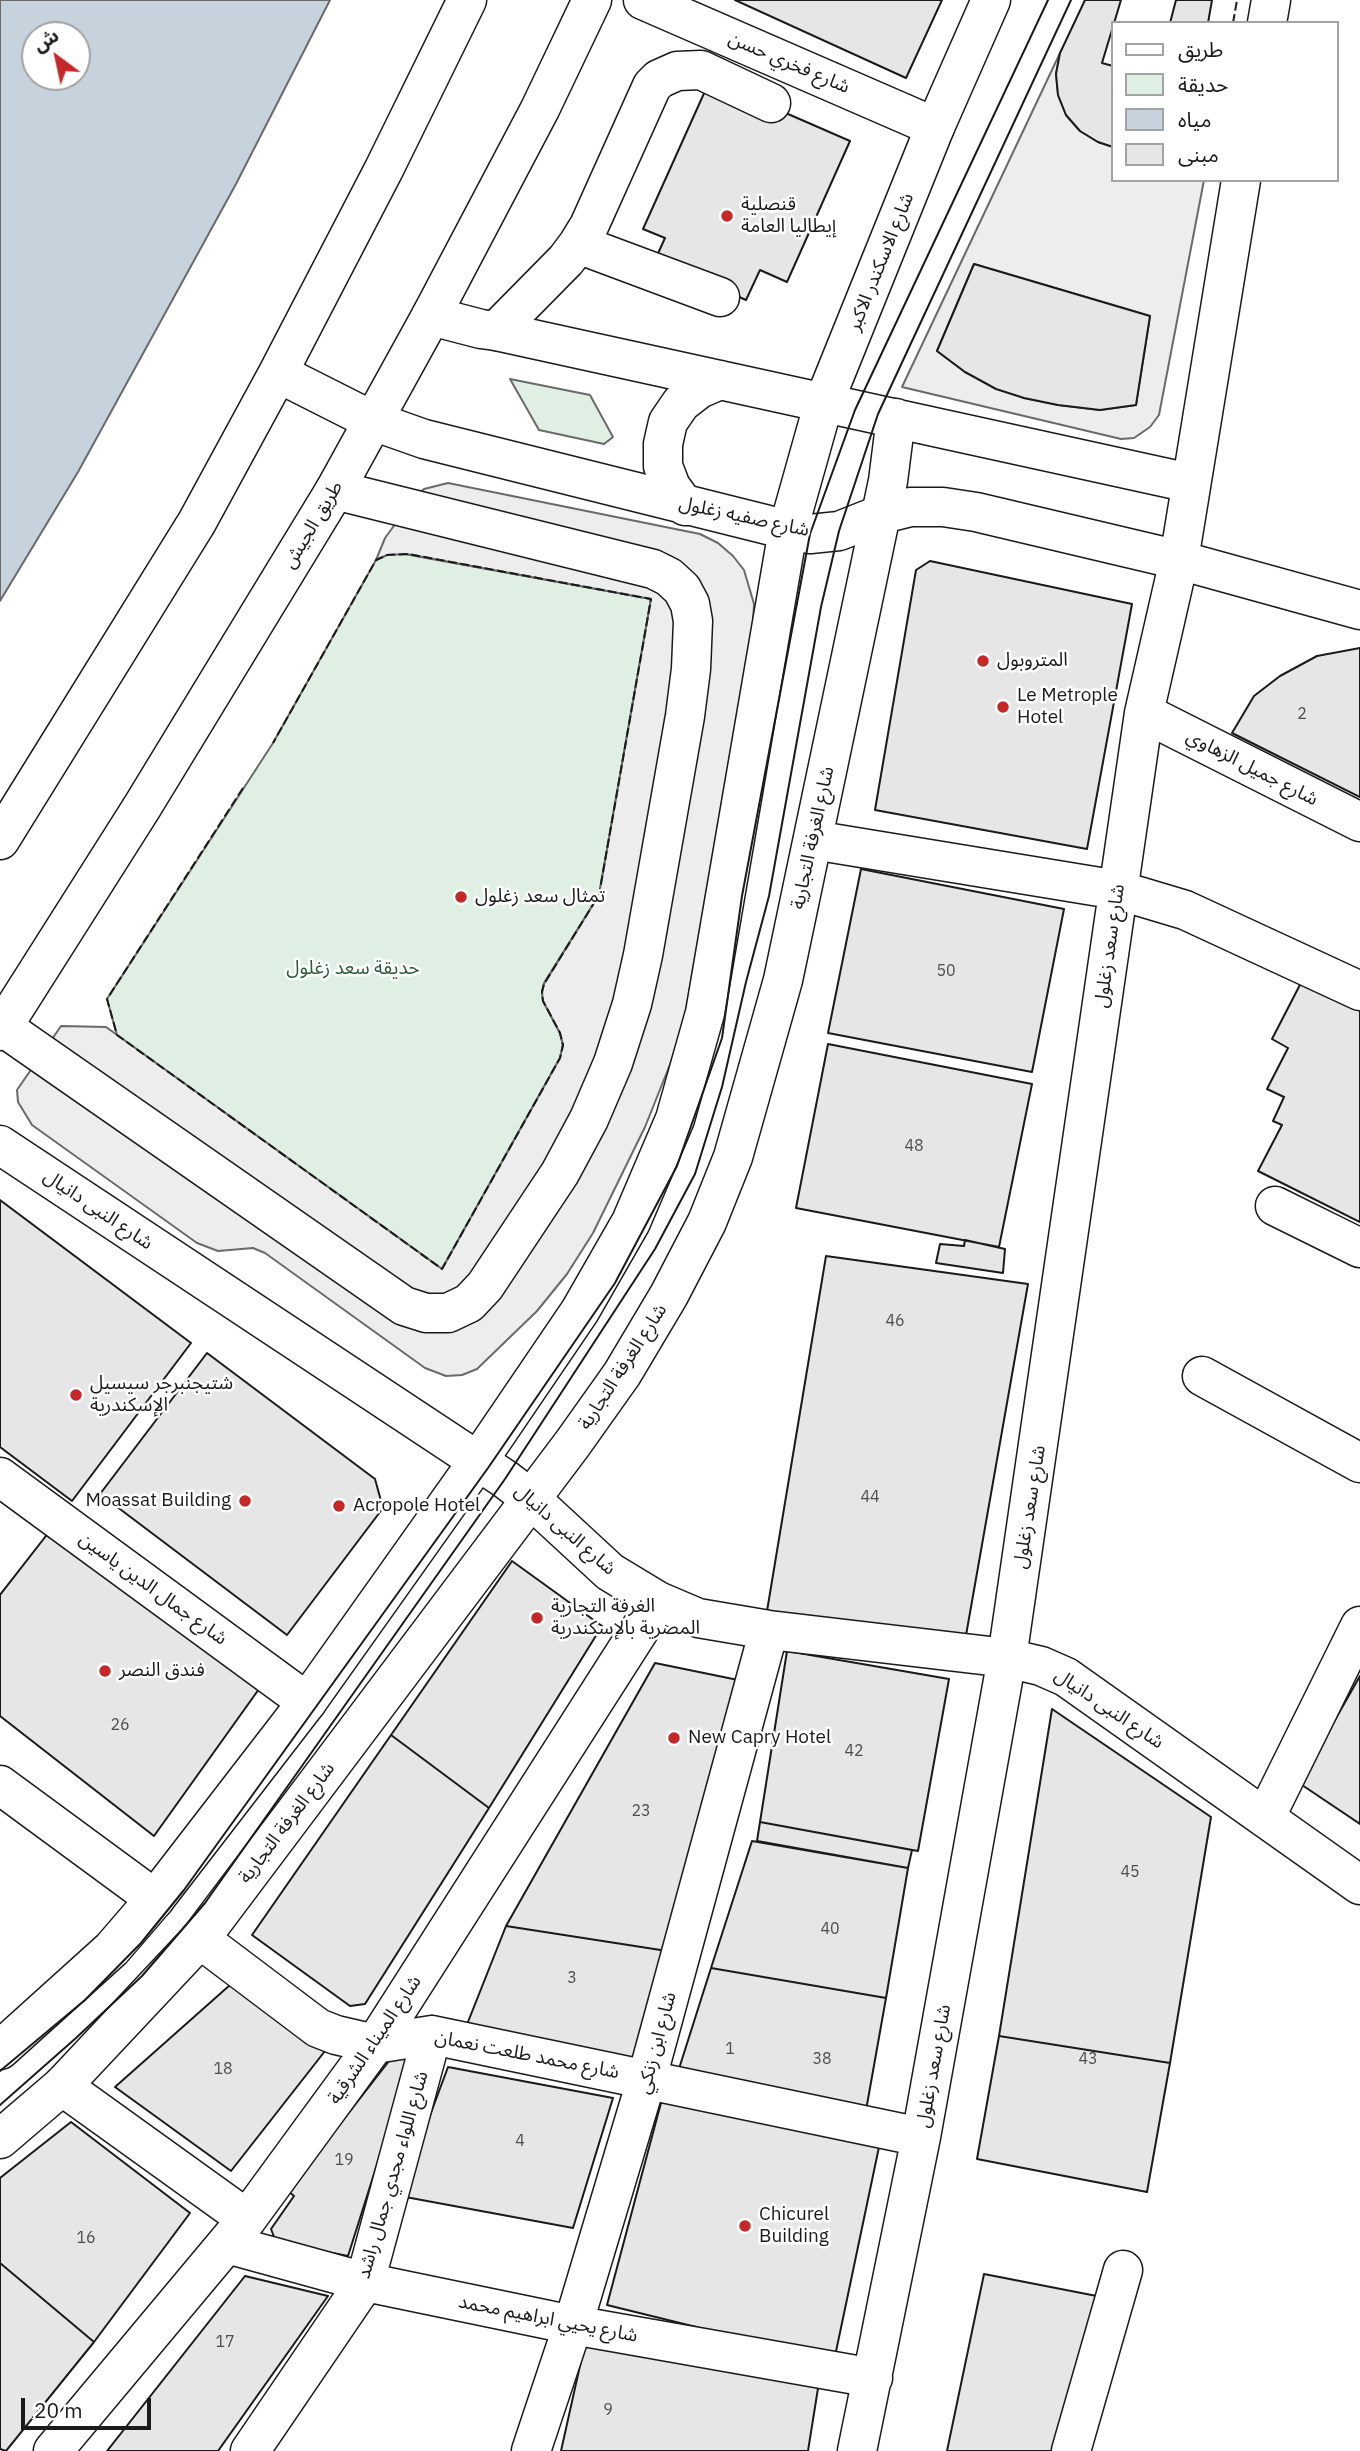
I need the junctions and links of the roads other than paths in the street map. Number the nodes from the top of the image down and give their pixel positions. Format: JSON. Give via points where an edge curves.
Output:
{"nodes":[{"id":1,"x":467,"y":0,"type":"edge"},
{"id":2,"x":592,"y":0,"type":"edge"},
{"id":3,"x":643,"y":0,"type":"edge"},
{"id":4,"x":991,"y":0,"type":"edge"},
{"id":5,"x":1271,"y":0,"type":"edge"},
{"id":6,"x":1267,"y":21,"type":"edge"},
{"id":7,"x":771,"y":103,"type":"dead end"},
{"id":8,"x":935,"y":127,"type":"junction"},
{"id":9,"x":1241,"y":182,"type":"edge"},
{"id":10,"x":578,"y":244,"type":"junction"},
{"id":11,"x":720,"y":298,"type":"dead end"},
{"id":12,"x":431,"y":316,"type":"junction"},
{"id":13,"x":495,"y":331,"type":"junction"},
{"id":14,"x":278,"y":373,"type":"junction"},
{"id":15,"x":720,"y":380,"type":"junction"},
{"id":16,"x":824,"y":402,"type":"junction"},
{"id":17,"x":896,"y":418,"type":"junction"},
{"id":18,"x":373,"y":421,"type":"junction"},
{"id":19,"x":1190,"y":483,"type":"junction"},
{"id":20,"x":335,"y":490,"type":"junction"},
{"id":21,"x":685,"y":506,"type":"junction"},
{"id":22,"x":882,"y":514,"type":"junction"},
{"id":23,"x":788,"y":530,"type":"junction"},
{"id":24,"x":1179,"y":559,"type":"junction"},
{"id":25,"x":1360,"y":610,"type":"edge"},
{"id":26,"x":1144,"y":713,"type":"junction"},
{"id":27,"x":1360,"y":822,"type":"edge"},
{"id":28,"x":0,"y":840,"type":"edge"},
{"id":29,"x":813,"y":840,"type":"junction"},
{"id":30,"x":1118,"y":891,"type":"junction"},
{"id":31,"x":1360,"y":991,"type":"edge"},
{"id":32,"x":2,"y":1029,"type":"edge"},
{"id":33,"x":0,"y":1145,"type":"edge"},
{"id":34,"x":1275,"y":1206,"type":"dead end"},
{"id":35,"x":1360,"y":1248,"type":"edge"},
{"id":36,"x":1202,"y":1376,"type":"dead end"},
{"id":37,"x":478,"y":1461,"type":"junction"},
{"id":38,"x":1360,"y":1463,"type":"edge"},
{"id":39,"x":0,"y":1477,"type":"edge"},
{"id":40,"x":531,"y":1499,"type":"junction"},
{"id":41,"x":658,"y":1601,"type":"junction"},
{"id":42,"x":1360,"y":1626,"type":"edge"},
{"id":43,"x":769,"y":1630,"type":"junction"},
{"id":44,"x":1007,"y":1658,"type":"junction"},
{"id":45,"x":307,"y":1702,"type":"junction"},
{"id":46,"x":0,"y":1785,"type":"edge"},
{"id":47,"x":1265,"y":1818,"type":"junction"},
{"id":48,"x":1360,"y":1885,"type":"edge"},
{"id":49,"x":155,"y":1899,"type":"junction"},
{"id":50,"x":200,"y":1939,"type":"junction"},
{"id":51,"x":432,"y":2035,"type":"junction"},
{"id":52,"x":375,"y":2044,"type":"junction"},
{"id":53,"x":0,"y":2050,"type":"edge"},
{"id":54,"x":648,"y":2078,"type":"junction"},
{"id":55,"x":62,"y":2086,"type":"junction"},
{"id":56,"x":921,"y":2137,"type":"junction"},
{"id":57,"x":0,"y":2138,"type":"edge"},
{"id":58,"x":237,"y":2232,"type":"junction"},
{"id":59,"x":1123,"y":2270,"type":"dead end"},
{"id":60,"x":365,"y":2282,"type":"junction"},
{"id":61,"x":573,"y":2325,"type":"junction"},
{"id":62,"x":873,"y":2378,"type":"junction"},
{"id":63,"x":53,"y":2451,"type":"edge"},
{"id":64,"x":250,"y":2451,"type":"edge"},
{"id":65,"x":531,"y":2451,"type":"edge"},
{"id":66,"x":857,"y":2451,"type":"edge"},
{"id":67,"x":1071,"y":2451,"type":"edge"}],
"edges":[{"from":1,"to":14,"type":"main road"},
{"from":2,"to":12,"type":"main road","name":"طريق الجيش"},
{"from":3,"to":8,"type":"main road","name":"شارع فخري حسن"},
{"from":4,"to":8,"type":"main road","name":"شارع الاسكندر الاكبر"},
{"from":5,"to":6,"type":"main road"},
{"from":7,"to":10,"type":"main road","via":[[701,70],[677,71],[659,79]]},
{"from":8,"to":16,"type":"main road","name":"شارع الاسكندر الاكبر"},
{"from":9,"to":19,"type":"main road"},
{"from":10,"to":11,"type":"main road"},
{"from":10,"to":13,"type":"main road"},
{"from":12,"to":13,"type":"main road"},
{"from":12,"to":18,"type":"main road","name":"طريق الجيش"},
{"from":13,"to":15,"type":"main road"},
{"from":14,"to":18,"type":"main road","name":"شارع صفيه زغلول"},
{"from":14,"to":28,"type":"main road","via":[[197,522]]},
{"from":15,"to":16,"type":"main road"},
{"from":15,"to":21,"type":"main road","via":[[681,402],[668,422],[663,466]]},
{"from":16,"to":17,"type":"main road"},
{"from":16,"to":23,"type":"main road","name":"شارع الاسكندر الاكبر"},
{"from":17,"to":19,"type":"main road"},
{"from":17,"to":22,"type":"main road","name":"شارع الغرفة التجارية"},
{"from":18,"to":20,"type":"main road","name":"طريق الجيش"},
{"from":18,"to":21,"type":"main road","name":"شارع صفيه زغلول","via":[[424,439]]},
{"from":19,"to":24,"type":"main road"},
{"from":20,"to":32,"type":"main road","name":"طريق الجيش"},
{"from":20,"to":32,"type":"main road","via":[[653,569],[682,589],[690,604],[691,669],[685,716],[632,1004],[613,1063],[560,1173],[469,1303],[448,1312],[426,1313],[404,1306]]},
{"from":21,"to":23,"type":"main road","name":"شارع صفيه زغلول"},
{"from":22,"to":23,"type":"main road","name":"شارع صفيه زغلول","via":[[839,531],[810,534]]},
{"from":22,"to":24,"type":"main road","name":"شارع صفيه زغلول","via":[[910,507],[943,507]]},
{"from":22,"to":29,"type":"main road","name":"شارع الغرفة التجارية"},
{"from":23,"to":37,"type":"main road","via":[[705,1013],[675,1119],[631,1222],[580,1311]]},
{"from":24,"to":25,"type":"main road","name":"شارع صفيه زغلول"},
{"from":24,"to":26,"type":"main road","name":"شارع سعد زغلول"},
{"from":26,"to":27,"type":"main road","name":"شارع جميل الزهاوي"},
{"from":26,"to":30,"type":"main road","name":"شارع سعد زغلول"},
{"from":29,"to":30,"type":"main road"},
{"from":29,"to":40,"type":"main road","name":"شارع الغرفة التجارية","via":[[760,1068],[707,1222],[622,1374]]},
{"from":30,"to":31,"type":"main road","via":[[1185,910]]},
{"from":30,"to":44,"type":"main road","name":"شارع سعد زغلول"},
{"from":33,"to":37,"type":"main road","name":"شارع النبى دانيال"},
{"from":34,"to":35,"type":"main road"},
{"from":36,"to":38,"type":"main road"},
{"from":37,"to":40,"type":"main road","name":"شارع النبى دانيال"},
{"from":37,"to":45,"type":"main road"},
{"from":39,"to":45,"type":"main road","name":"شارع جمال الدين ياسين"},
{"from":40,"to":41,"type":"main road","name":"شارع النبى دانيال","via":[[610,1572]]},
{"from":40,"to":50,"type":"main road","name":"شارع الغرفة التجارية"},
{"from":41,"to":43,"type":"main road","name":"شارع النبى دانيال","via":[[698,1618]]},
{"from":41,"to":52,"type":"main road","name":"شارع الميناء الشرقية"},
{"from":42,"to":47,"type":"main road"},
{"from":43,"to":44,"type":"main road","name":"شارع النبى دانيال"},
{"from":43,"to":54,"type":"main road","name":"شارع ابن زنكي"},
{"from":44,"to":47,"type":"main road","name":"شارع النبى دانيال","via":[[1066,1676]]},
{"from":44,"to":56,"type":"main road","name":"شارع سعد زغلول"},
{"from":45,"to":49,"type":"main road"},
{"from":46,"to":49,"type":"main road"},
{"from":47,"to":48,"type":"main road","name":"شارع النبى دانيال"},
{"from":49,"to":53,"type":"main road","via":[[112,1949]]},
{"from":50,"to":52,"type":"main road","name":"شارع محمد طلعت نعمان","via":[[318,2028]]},
{"from":50,"to":55,"type":"main road","name":"شارع الغرفة التجارية"},
{"from":51,"to":52,"type":"main road","name":"شارع محمد طلعت نعمان"},
{"from":51,"to":54,"type":"main road","name":"شارع محمد طلعت نعمان"},
{"from":51,"to":60,"type":"main road","name":"شارع اللواء مجدي جمال راشد"},
{"from":52,"to":58,"type":"main road","name":"شارع الميناء الشرقية"},
{"from":54,"to":56,"type":"main road","name":"شارع محمد طلعت نعمان"},
{"from":54,"to":61,"type":"main road","name":"شارع ابن زنكي"},
{"from":55,"to":57,"type":"main road","name":"شارع الغرفة التجارية"},
{"from":55,"to":58,"type":"main road","name":"شارع يحيي ابراهيم محمد"},
{"from":56,"to":62,"type":"main road","name":"شارع سعد زغلول"},
{"from":58,"to":60,"type":"main road","name":"شارع يحيي ابراهيم محمد"},
{"from":58,"to":63,"type":"main road","name":"شارع الميناء الشرقية"},
{"from":59,"to":67,"type":"main road"},
{"from":60,"to":61,"type":"main road","name":"شارع يحيي ابراهيم محمد"},
{"from":60,"to":64,"type":"main road","name":"شارع اللواء مجدي جمال راشد"},
{"from":61,"to":62,"type":"main road","name":"شارع يحيي ابراهيم محمد"},
{"from":61,"to":65,"type":"main road","name":"شارع ابن زنكي"},
{"from":62,"to":66,"type":"main road","name":"شارع سعد زغلول"}]}
